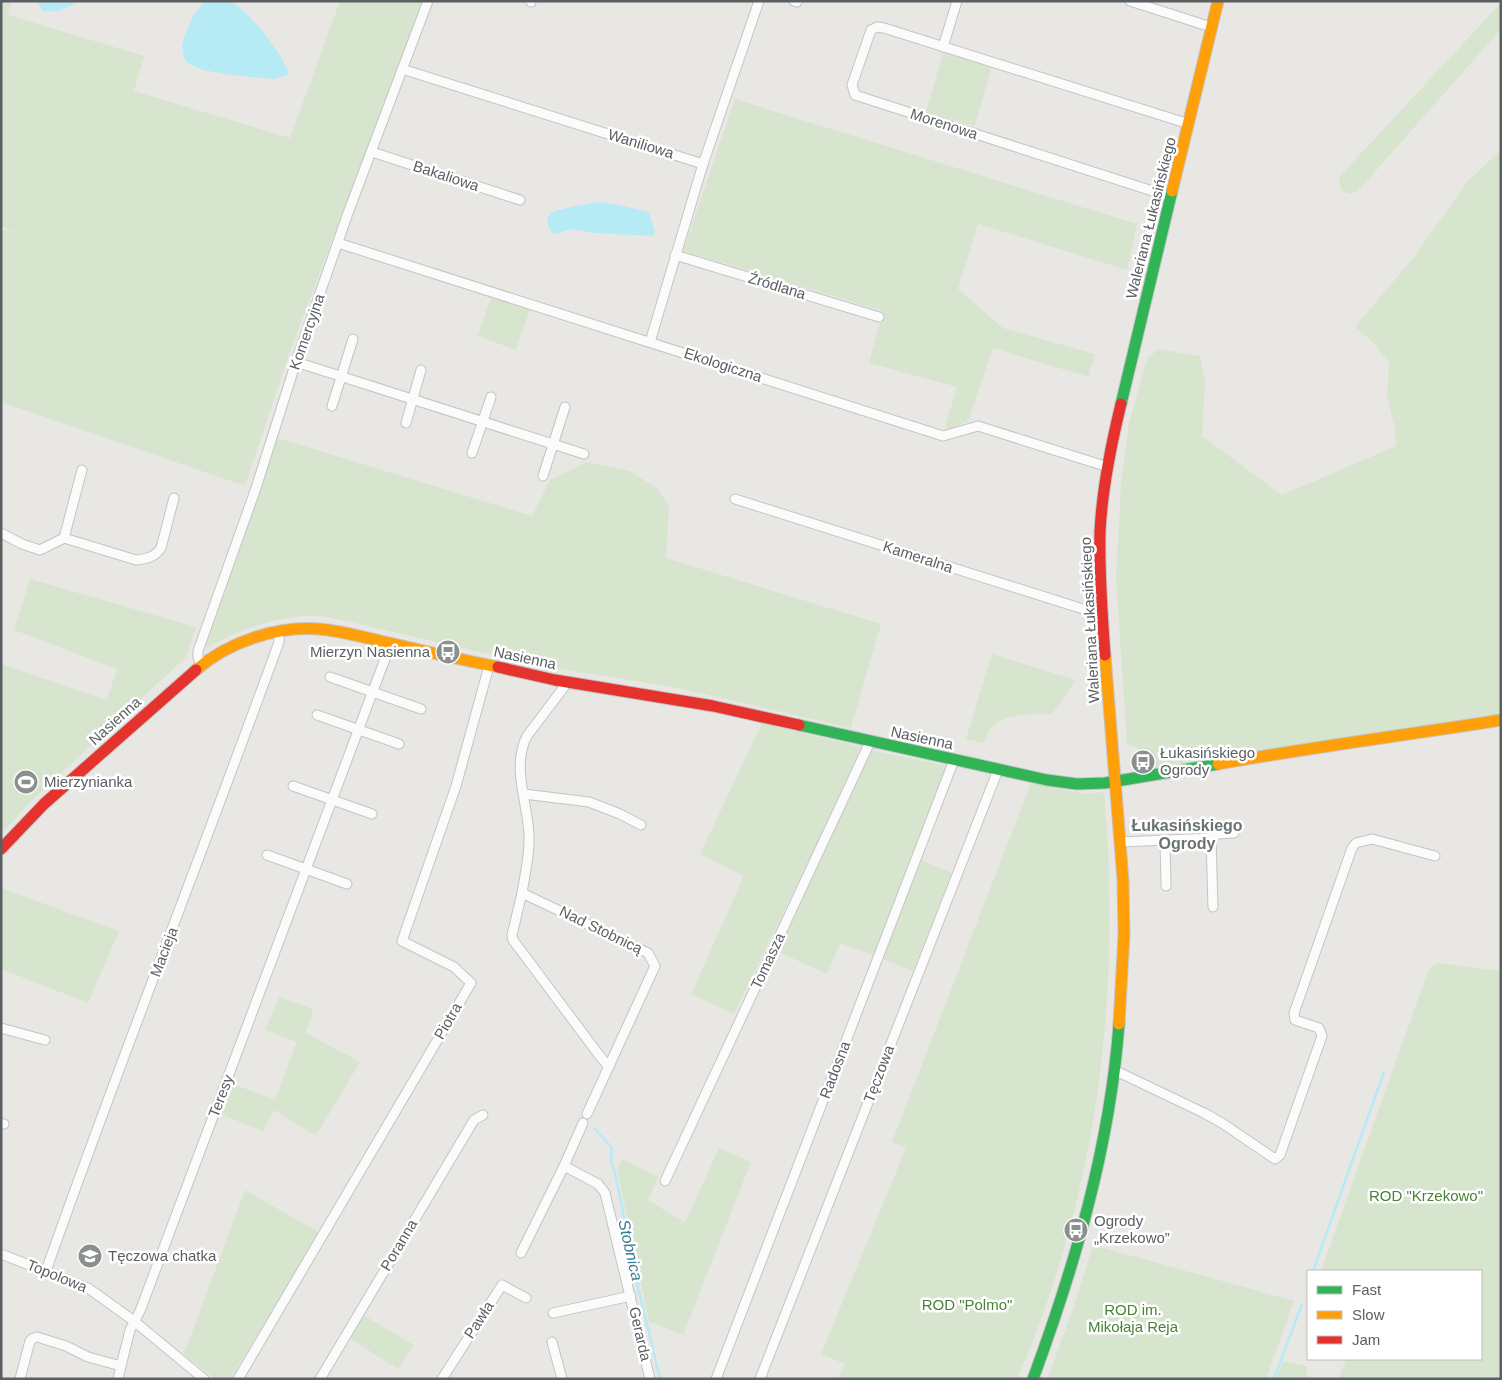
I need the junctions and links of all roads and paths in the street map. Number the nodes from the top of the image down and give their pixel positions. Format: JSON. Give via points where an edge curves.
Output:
{"nodes":[{"id":1,"x":428,"y":1,"type":"edge"},
{"id":2,"x":759,"y":1,"type":"edge"},
{"id":3,"x":958,"y":1,"type":"edge"},
{"id":4,"x":1130,"y":1,"type":"edge"},
{"id":5,"x":1218,"y":1,"type":"edge"},
{"id":6,"x":1211,"y":27,"type":"junction"},
{"id":7,"x":943,"y":47,"type":"junction"},
{"id":8,"x":402,"y":69,"type":"junction"},
{"id":9,"x":1189,"y":124,"type":"junction"},
{"id":10,"x":372,"y":152,"type":"junction"},
{"id":11,"x":702,"y":164,"type":"junction"},
{"id":12,"x":1171,"y":198,"type":"junction"},
{"id":13,"x":520,"y":200,"type":"dead end"},
{"id":14,"x":338,"y":243,"type":"junction"},
{"id":15,"x":675,"y":255,"type":"junction"},
{"id":16,"x":879,"y":317,"type":"dead end"},
{"id":17,"x":353,"y":339,"type":"dead end"},
{"id":18,"x":650,"y":342,"type":"junction"},
{"id":19,"x":296,"y":362,"type":"junction"},
{"id":20,"x":421,"y":370,"type":"dead end"},
{"id":21,"x":341,"y":377,"type":"junction"},
{"id":22,"x":491,"y":397,"type":"dead end"},
{"id":23,"x":413,"y":400,"type":"junction"},
{"id":24,"x":332,"y":406,"type":"dead end"},
{"id":25,"x":565,"y":407,"type":"dead end"},
{"id":26,"x":482,"y":422,"type":"junction"},
{"id":27,"x":406,"y":423,"type":"dead end"},
{"id":28,"x":553,"y":444,"type":"junction"},
{"id":29,"x":472,"y":453,"type":"dead end"},
{"id":30,"x":584,"y":454,"type":"dead end"},
{"id":31,"x":1108,"y":467,"type":"junction"},
{"id":32,"x":82,"y":470,"type":"dead end"},
{"id":33,"x":543,"y":476,"type":"dead end"},
{"id":34,"x":174,"y":498,"type":"dead end"},
{"id":35,"x":735,"y":499,"type":"dead end"},
{"id":36,"x":1,"y":533,"type":"edge"},
{"id":37,"x":64,"y":538,"type":"junction"},
{"id":38,"x":1102,"y":615,"type":"junction"},
{"id":39,"x":280,"y":632,"type":"junction"},
{"id":40,"x":391,"y":643,"type":"junction"},
{"id":41,"x":202,"y":665,"type":"junction"},
{"id":42,"x":489,"y":666,"type":"junction"},
{"id":43,"x":330,"y":677,"type":"dead end"},
{"id":44,"x":565,"y":682,"type":"junction"},
{"id":45,"x":373,"y":692,"type":"junction"},
{"id":46,"x":421,"y":709,"type":"dead end"},
{"id":47,"x":317,"y":715,"type":"dead end"},
{"id":48,"x":1501,"y":720,"type":"edge"},
{"id":49,"x":358,"y":730,"type":"junction"},
{"id":50,"x":870,"y":742,"type":"junction"},
{"id":51,"x":399,"y":744,"type":"dead end"},
{"id":52,"x":954,"y":760,"type":"junction"},
{"id":53,"x":998,"y":770,"type":"junction"},
{"id":54,"x":1116,"y":781,"type":"junction"},
{"id":55,"x":293,"y":786,"type":"dead end"},
{"id":56,"x":524,"y":794,"type":"junction"},
{"id":57,"x":332,"y":800,"type":"junction"},
{"id":58,"x":372,"y":814,"type":"dead end"},
{"id":59,"x":641,"y":825,"type":"dead end"},
{"id":60,"x":1234,"y":833,"type":"dead end"},
{"id":61,"x":1211,"y":838,"type":"junction"},
{"id":62,"x":1165,"y":841,"type":"junction"},
{"id":63,"x":1121,"y":842,"type":"junction"},
{"id":64,"x":1,"y":849,"type":"edge"},
{"id":65,"x":267,"y":855,"type":"dead end"},
{"id":66,"x":1434,"y":856,"type":"dead end"},
{"id":67,"x":307,"y":870,"type":"junction"},
{"id":68,"x":347,"y":884,"type":"dead end"},
{"id":69,"x":1166,"y":886,"type":"dead end"},
{"id":70,"x":522,"y":893,"type":"junction"},
{"id":71,"x":1213,"y":907,"type":"dead end"},
{"id":72,"x":1,"y":1028,"type":"edge"},
{"id":73,"x":45,"y":1040,"type":"dead end"},
{"id":74,"x":609,"y":1067,"type":"junction"},
{"id":75,"x":1114,"y":1070,"type":"junction"},
{"id":76,"x":587,"y":1114,"type":"dead end"},
{"id":77,"x":484,"y":1115,"type":"dead end"},
{"id":78,"x":583,"y":1123,"type":"dead end"},
{"id":79,"x":564,"y":1166,"type":"junction"},
{"id":80,"x":665,"y":1180,"type":"dead end"},
{"id":81,"x":521,"y":1253,"type":"dead end"},
{"id":82,"x":1,"y":1254,"type":"edge"},
{"id":83,"x":46,"y":1271,"type":"junction"},
{"id":84,"x":631,"y":1296,"type":"junction"},
{"id":85,"x":526,"y":1298,"type":"dead end"},
{"id":86,"x":553,"y":1313,"type":"dead end"},
{"id":87,"x":134,"y":1322,"type":"junction"},
{"id":88,"x":552,"y":1342,"type":"dead end"},
{"id":89,"x":121,"y":1366,"type":"junction"},
{"id":90,"x":20,"y":1379,"type":"edge"},
{"id":91,"x":118,"y":1379,"type":"edge"},
{"id":92,"x":204,"y":1379,"type":"edge"},
{"id":93,"x":238,"y":1379,"type":"edge"},
{"id":94,"x":320,"y":1379,"type":"edge"},
{"id":95,"x":442,"y":1379,"type":"edge"},
{"id":96,"x":562,"y":1379,"type":"edge"},
{"id":97,"x":650,"y":1379,"type":"edge"},
{"id":98,"x":716,"y":1379,"type":"edge"},
{"id":99,"x":760,"y":1379,"type":"edge"},
{"id":100,"x":1032,"y":1379,"type":"edge"}],
"edges":[{"from":1,"to":8,"type":"street","name":"Komercyjna"},
{"from":2,"to":11,"type":"street"},
{"from":3,"to":7,"type":"street"},
{"from":4,"to":6,"type":"street"},
{"from":5,"to":6,"type":"street","name":"Waleriana Łukasińskiego"},
{"from":6,"to":9,"type":"street","name":"Waleriana Łukasińskiego"},
{"from":7,"to":9,"type":"street","name":"Morenowa"},
{"from":7,"to":12,"type":"street","name":"Morenowa","via":[[877,27],[871,30],[852,90],[855,95]]},
{"from":8,"to":10,"type":"street","name":"Komercyjna"},
{"from":8,"to":11,"type":"street","name":"Waniliowa"},
{"from":9,"to":12,"type":"street","name":"Waleriana Łukasińskiego"},
{"from":10,"to":13,"type":"street","name":"Bakaliowa"},
{"from":10,"to":14,"type":"street","name":"Komercyjna"},
{"from":11,"to":15,"type":"street"},
{"from":12,"to":31,"type":"street","name":"Waleriana Łukasińskiego"},
{"from":14,"to":18,"type":"street","name":"Ekologiczna"},
{"from":14,"to":19,"type":"street","name":"Komercyjna"},
{"from":15,"to":16,"type":"street","name":"Źródlana"},
{"from":15,"to":18,"type":"street"},
{"from":17,"to":21,"type":"street"},
{"from":18,"to":31,"type":"street","name":"Ekologiczna","via":[[943,436],[978,426]]},
{"from":19,"to":21,"type":"street"},
{"from":19,"to":41,"type":"street","name":"Komercyjna","via":[[256,488],[198,651]]},
{"from":20,"to":23,"type":"street"},
{"from":21,"to":23,"type":"street"},
{"from":21,"to":24,"type":"street"},
{"from":22,"to":26,"type":"street"},
{"from":23,"to":26,"type":"street"},
{"from":23,"to":27,"type":"street"},
{"from":25,"to":28,"type":"street"},
{"from":26,"to":28,"type":"street"},
{"from":26,"to":29,"type":"street"},
{"from":28,"to":30,"type":"street"},
{"from":28,"to":33,"type":"street"},
{"from":31,"to":38,"type":"street","name":"Waleriana Łukasińskiego","via":[[1100,532]]},
{"from":32,"to":37,"type":"street"},
{"from":34,"to":37,"type":"street","via":[[161,548],[150,558],[136,560]]},
{"from":35,"to":38,"type":"street","name":"Kameralna"},
{"from":36,"to":37,"type":"street","via":[[40,550]]},
{"from":38,"to":54,"type":"street","name":"Waleriana Łukasińskiego"},
{"from":39,"to":40,"type":"street","name":"Nasienna","via":[[323,629]]},
{"from":39,"to":41,"type":"street","name":"Nasienna","via":[[230,647]]},
{"from":39,"to":83,"type":"street","name":"Macieja","via":[[238,754]]},
{"from":40,"to":42,"type":"street","name":"Nasienna"},
{"from":40,"to":45,"type":"street","name":"Teresy"},
{"from":41,"to":64,"type":"street","name":"Nasienna","via":[[44,804]]},
{"from":42,"to":44,"type":"street","name":"Nasienna"},
{"from":42,"to":93,"type":"street","name":"Piotra","via":[[456,786],[402,942],[454,967],[471,983]]},
{"from":43,"to":45,"type":"street"},
{"from":44,"to":50,"type":"street","name":"Nasienna","via":[[698,703]]},
{"from":44,"to":56,"type":"street","via":[[523,744],[520,757]]},
{"from":45,"to":46,"type":"street"},
{"from":45,"to":49,"type":"street","name":"Teresy"},
{"from":47,"to":49,"type":"street"},
{"from":48,"to":54,"type":"street","name":"Nasienna","via":[[1326,745]]},
{"from":49,"to":51,"type":"street"},
{"from":49,"to":57,"type":"street","name":"Teresy"},
{"from":50,"to":52,"type":"street","name":"Nasienna"},
{"from":50,"to":80,"type":"street","name":"Tomasza"},
{"from":52,"to":53,"type":"street","name":"Nasienna"},
{"from":52,"to":98,"type":"street","name":"Radosna"},
{"from":53,"to":54,"type":"street","name":"Nasienna","via":[[1067,783]]},
{"from":53,"to":99,"type":"street","name":"Tęczowa"},
{"from":54,"to":63,"type":"street","name":"Waleriana Łukasińskiego"},
{"from":55,"to":57,"type":"street"},
{"from":56,"to":59,"type":"street","via":[[590,802]]},
{"from":56,"to":70,"type":"street","via":[[529,843]]},
{"from":57,"to":58,"type":"street"},
{"from":57,"to":67,"type":"street","name":"Teresy"},
{"from":60,"to":61,"type":"street","via":[[1217,834]]},
{"from":61,"to":62,"type":"street"},
{"from":61,"to":71,"type":"street"},
{"from":62,"to":63,"type":"street"},
{"from":62,"to":69,"type":"street"},
{"from":63,"to":75,"type":"street","name":"Waleriana Łukasińskiego","via":[[1124,935]]},
{"from":65,"to":67,"type":"street"},
{"from":66,"to":75,"type":"street","via":[[1372,839],[1356,843],[1352,848],[1294,1013],[1295,1020],[1319,1028],[1322,1036],[1280,1155],[1275,1158],[1216,1120]]},
{"from":67,"to":68,"type":"street"},
{"from":67,"to":87,"type":"street","name":"Teresy"},
{"from":70,"to":74,"type":"street","via":[[513,940]]},
{"from":70,"to":74,"type":"street","name":"Nad Stobnicą","via":[[648,953],[655,966]]},
{"from":72,"to":73,"type":"street"},
{"from":74,"to":76,"type":"street","name":"Nad Stobnicą"},
{"from":75,"to":100,"type":"street","name":"Waleriana Łukasińskiego","via":[[1102,1144],[1082,1232]]},
{"from":77,"to":94,"type":"street","name":"Poranna","via":[[474,1120]]},
{"from":78,"to":79,"type":"street"},
{"from":79,"to":81,"type":"street"},
{"from":79,"to":84,"type":"street","name":"Gerarda","via":[[598,1184],[605,1193]]},
{"from":82,"to":83,"type":"street","name":"Topolowa"},
{"from":83,"to":87,"type":"street","name":"Topolowa","via":[[88,1288]]},
{"from":84,"to":86,"type":"street"},
{"from":84,"to":97,"type":"street","name":"Gerarda"},
{"from":85,"to":95,"type":"street","name":"Pawła","via":[[502,1285]]},
{"from":87,"to":89,"type":"street"},
{"from":87,"to":92,"type":"street","name":"Topolowa"},
{"from":88,"to":96,"type":"street"},
{"from":89,"to":90,"type":"street","via":[[37,1337],[30,1341]]},
{"from":89,"to":91,"type":"street"}]}
